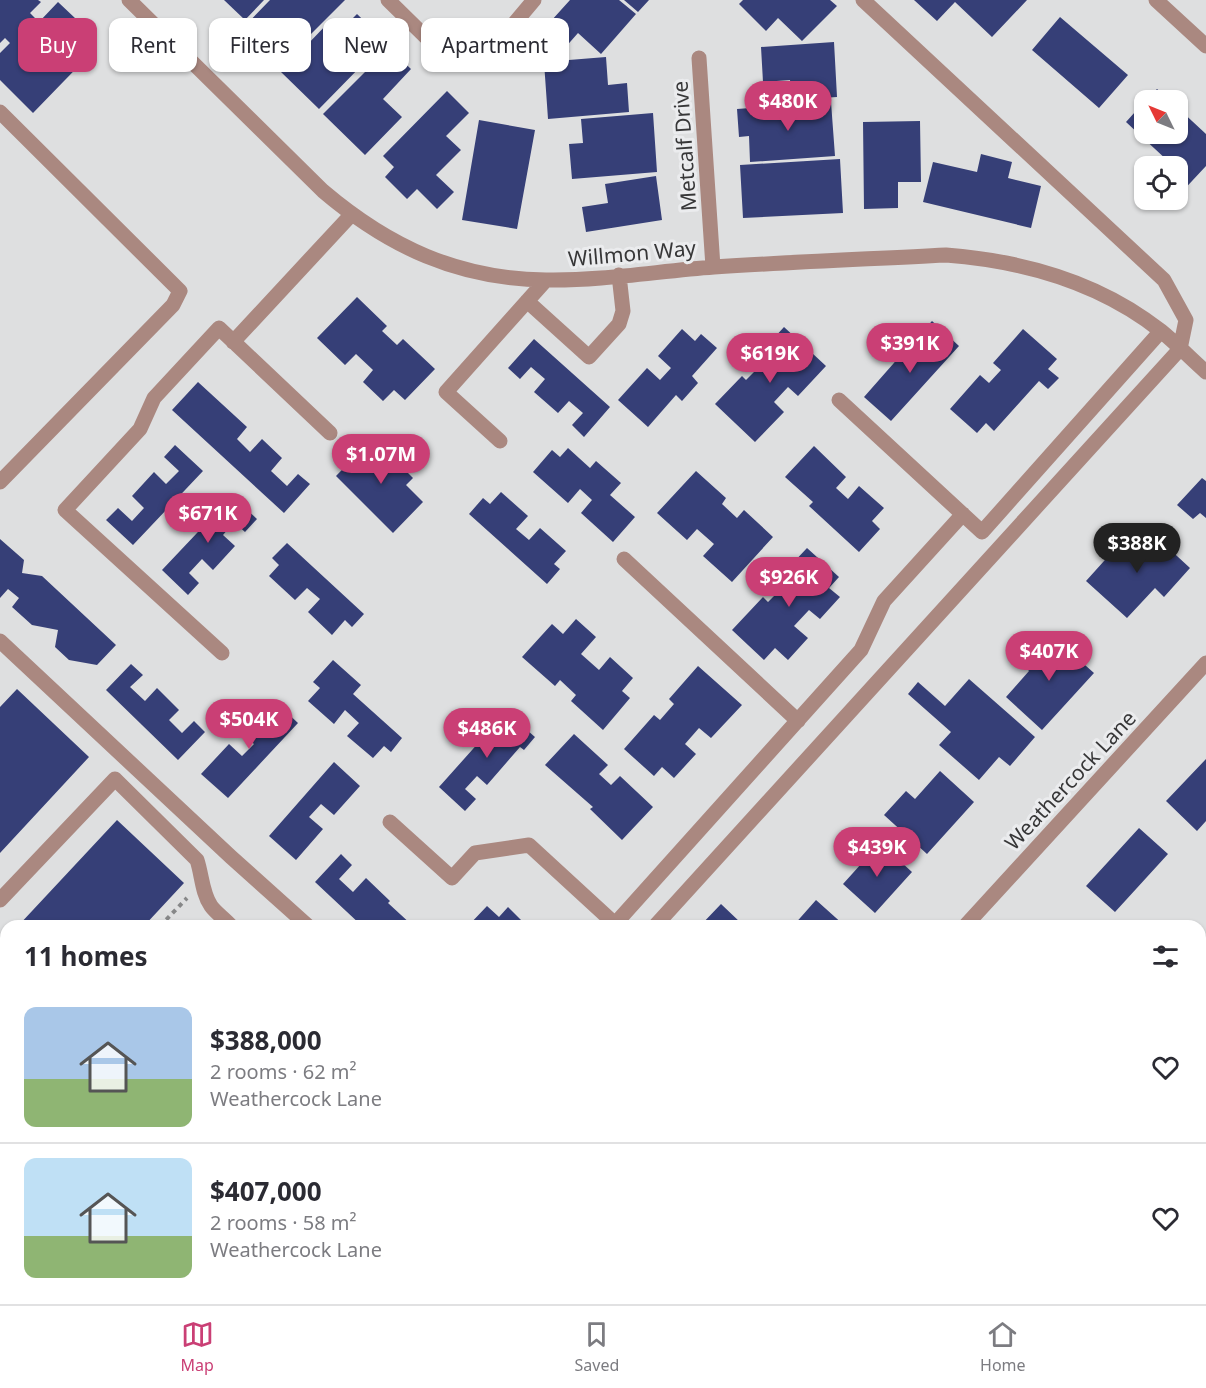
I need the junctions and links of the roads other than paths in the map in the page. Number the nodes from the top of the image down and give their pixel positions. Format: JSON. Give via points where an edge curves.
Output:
{"nodes":[{"id":1,"x":129,"y":0,"type":"edge"},
{"id":2,"x":388,"y":0,"type":"edge"},
{"id":3,"x":534,"y":0,"type":"edge"},
{"id":4,"x":863,"y":0,"type":"edge"},
{"id":5,"x":1156,"y":0,"type":"edge"},
{"id":6,"x":1206,"y":46,"type":"edge"},
{"id":7,"x":699,"y":58,"type":"dead end"},
{"id":8,"x":0,"y":112,"type":"edge"},
{"id":9,"x":351,"y":214,"type":"junction"},
{"id":10,"x":713,"y":267,"type":"junction"},
{"id":11,"x":619,"y":275,"type":"junction"},
{"id":12,"x":546,"y":280,"type":"junction"},
{"id":13,"x":527,"y":301,"type":"junction"},
{"id":14,"x":1161,"y":332,"type":"junction"},
{"id":15,"x":233,"y":342,"type":"junction"},
{"id":16,"x":1180,"y":349,"type":"junction"},
{"id":17,"x":1206,"y":372,"type":"edge"},
{"id":18,"x":839,"y":400,"type":"dead end"},
{"id":19,"x":330,"y":433,"type":"dead end"},
{"id":20,"x":500,"y":441,"type":"dead end"},
{"id":21,"x":0,"y":482,"type":"edge"},
{"id":22,"x":963,"y":514,"type":"junction"},
{"id":23,"x":624,"y":559,"type":"dead end"},
{"id":24,"x":0,"y":641,"type":"edge"},
{"id":25,"x":222,"y":653,"type":"dead end"},
{"id":26,"x":1206,"y":663,"type":"edge"},
{"id":27,"x":798,"y":721,"type":"junction"},
{"id":28,"x":390,"y":822,"type":"dead end"},
{"id":29,"x":0,"y":900,"type":"edge"},
{"id":30,"x":225,"y":920,"type":"edge"},
{"id":31,"x":301,"y":920,"type":"edge"},
{"id":32,"x":611,"y":920,"type":"edge"},
{"id":33,"x":619,"y":920,"type":"edge"},
{"id":34,"x":660,"y":920,"type":"edge"},
{"id":35,"x":970,"y":920,"type":"edge"}],
"edges":[{"from":1,"to":9,"type":"street","name":"Willmon Way"},
{"from":2,"to":3,"type":"street","via":[[438,50],[475,58],[502,38]]},
{"from":4,"to":16,"type":"street","via":[[1164,280],[1186,320]]},
{"from":5,"to":6,"type":"street"},
{"from":7,"to":10,"type":"street","name":"Metcalf Drive"},
{"from":8,"to":21,"type":"street","via":[[180,291],[173,305]]},
{"from":9,"to":12,"type":"street","name":"Willmon Way","via":[[408,249],[440,262],[506,278]]},
{"from":9,"to":15,"type":"street"},
{"from":10,"to":11,"type":"street","name":"Willmon Way"},
{"from":10,"to":14,"type":"street","name":"Willmon Way","via":[[946,255],[985,258],[1060,276],[1096,291]]},
{"from":11,"to":12,"type":"street","name":"Willmon Way"},
{"from":11,"to":13,"type":"street","via":[[623,311],[619,324],[589,357]]},
{"from":12,"to":13,"type":"street"},
{"from":13,"to":20,"type":"street","via":[[446,392]]},
{"from":14,"to":16,"type":"street","name":"Willmon Way"},
{"from":14,"to":22,"type":"street","via":[[982,532]]},
{"from":15,"to":19,"type":"street"},
{"from":15,"to":25,"type":"street","via":[[219,328],[154,398],[140,429],[65,510]]},
{"from":16,"to":17,"type":"street","name":"Willmon Way"},
{"from":16,"to":34,"type":"street"},
{"from":18,"to":22,"type":"street"},
{"from":22,"to":27,"type":"street","via":[[884,601],[861,651]]},
{"from":23,"to":27,"type":"street"},
{"from":24,"to":31,"type":"street"},
{"from":26,"to":35,"type":"street","name":"Weathercock Lane"},
{"from":27,"to":33,"type":"street"},
{"from":28,"to":32,"type":"street","via":[[452,878],[476,853],[529,844]]},
{"from":29,"to":30,"type":"street","via":[[115,779],[197,860],[205,895]]}]}
